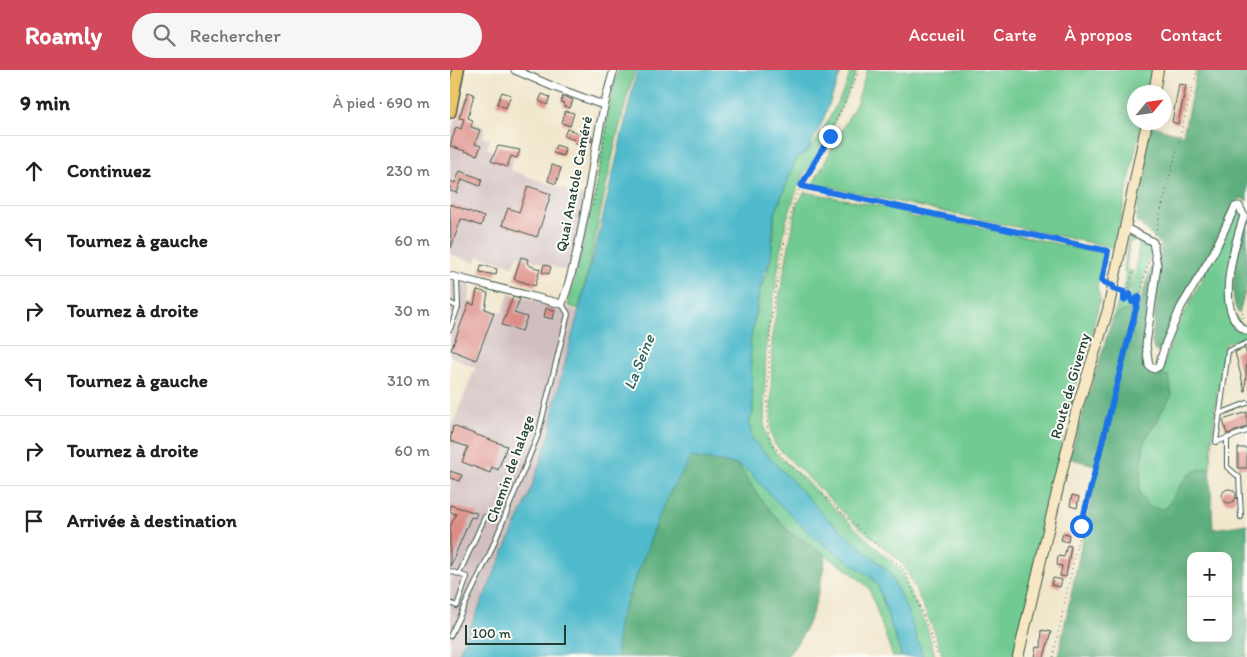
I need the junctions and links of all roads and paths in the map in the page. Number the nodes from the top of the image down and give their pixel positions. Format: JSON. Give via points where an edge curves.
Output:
{"nodes":[{"id":1,"x":452,"y":70,"type":"edge"},
{"id":2,"x":458,"y":70,"type":"edge"},
{"id":3,"x":515,"y":70,"type":"edge"},
{"id":4,"x":614,"y":70,"type":"edge"},
{"id":5,"x":860,"y":70,"type":"edge"},
{"id":6,"x":1158,"y":70,"type":"edge"},
{"id":7,"x":1197,"y":70,"type":"edge"},
{"id":8,"x":450,"y":78,"type":"edge"},
{"id":9,"x":1155,"y":85,"type":"edge"},
{"id":10,"x":603,"y":105,"type":"junction"},
{"id":11,"x":450,"y":112,"type":"edge"},
{"id":12,"x":1146,"y":130,"type":"edge"},
{"id":13,"x":801,"y":186,"type":"junction"},
{"id":14,"x":1126,"y":228,"type":"junction"},
{"id":15,"x":1153,"y":242,"type":"junction"},
{"id":16,"x":1134,"y":269,"type":"dead end"},
{"id":17,"x":454,"y":276,"type":"edge"},
{"id":18,"x":1113,"y":286,"type":"junction"},
{"id":19,"x":1247,"y":292,"type":"edge"},
{"id":20,"x":1130,"y":294,"type":"junction"},
{"id":21,"x":1139,"y":297,"type":"junction"},
{"id":22,"x":450,"y":303,"type":"edge"},
{"id":23,"x":562,"y":304,"type":"junction"},
{"id":24,"x":458,"y":307,"type":"junction"},
{"id":25,"x":450,"y":329,"type":"edge"},
{"id":26,"x":1245,"y":330,"type":"edge"},
{"id":27,"x":1247,"y":343,"type":"edge"},
{"id":28,"x":1247,"y":403,"type":"edge"},
{"id":29,"x":1219,"y":414,"type":"junction"},
{"id":30,"x":1247,"y":431,"type":"edge"},
{"id":31,"x":1227,"y":438,"type":"junction"},
{"id":32,"x":485,"y":517,"type":"dead end"},
{"id":33,"x":1241,"y":517,"type":"dead end"},
{"id":34,"x":450,"y":571,"type":"edge"},
{"id":35,"x":459,"y":574,"type":"junction"},
{"id":36,"x":450,"y":603,"type":"edge"},
{"id":37,"x":450,"y":636,"type":"edge"},
{"id":38,"x":938,"y":657,"type":"edge"},
{"id":39,"x":1018,"y":657,"type":"edge"},
{"id":40,"x":1053,"y":657,"type":"edge"}],
"edges":[{"from":1,"to":8,"type":"main road"},
{"from":2,"to":11,"type":"main road"},
{"from":3,"to":10,"type":"street"},
{"from":4,"to":10,"type":"street","name":"Quai Anatole Caméré"},
{"from":5,"to":13,"type":"path","via":[[830,136]]},
{"from":6,"to":9,"type":"main road"},
{"from":7,"to":15,"type":"path"},
{"from":10,"to":23,"type":"street","name":"Quai Anatole Caméré","via":[[585,212]]},
{"from":12,"to":14,"type":"main road","name":"Route de Giverny"},
{"from":13,"to":18,"type":"path","via":[[1108,251],[1102,281]]},
{"from":13,"to":38,"type":"path","via":[[790,213],[770,326],[767,424],[770,441],[791,466],[904,570]]},
{"from":14,"to":15,"type":"street"},
{"from":14,"to":18,"type":"main road","name":"Route de Giverny"},
{"from":15,"to":21,"type":"path"},
{"from":15,"to":26,"type":"street","via":[[1157,265],[1146,345],[1149,366],[1154,369],[1159,366],[1181,307],[1214,252],[1230,214],[1239,206],[1244,216],[1227,297]]},
{"from":16,"to":20,"type":"path","via":[[1128,289]]},
{"from":17,"to":23,"type":"street"},
{"from":17,"to":24,"type":"lane"},
{"from":18,"to":20,"type":"path","via":[[1113,289],[1124,292],[1124,300]]},
{"from":18,"to":39,"type":"main road","name":"Route de Giverny","via":[[1077,408]]},
{"from":19,"to":26,"type":"path","via":[[1242,307]]},
{"from":20,"to":21,"type":"path","via":[[1132,302]]},
{"from":21,"to":40,"type":"path","via":[[1081,526]]},
{"from":22,"to":24,"type":"lane"},
{"from":23,"to":37,"type":"lane","name":"Chemin de halage","via":[[568,314],[538,435],[490,552]]},
{"from":24,"to":25,"type":"lane"},
{"from":27,"to":29,"type":"lane","via":[[1228,351]]},
{"from":28,"to":29,"type":"lane"},
{"from":29,"to":31,"type":"lane","via":[[1216,442]]},
{"from":30,"to":31,"type":"lane"},
{"from":31,"to":33,"type":"lane","via":[[1227,467],[1239,477]]},
{"from":32,"to":35,"type":"lane"},
{"from":34,"to":35,"type":"lane"},
{"from":35,"to":36,"type":"lane","via":[[468,577],[457,606]]}]}
